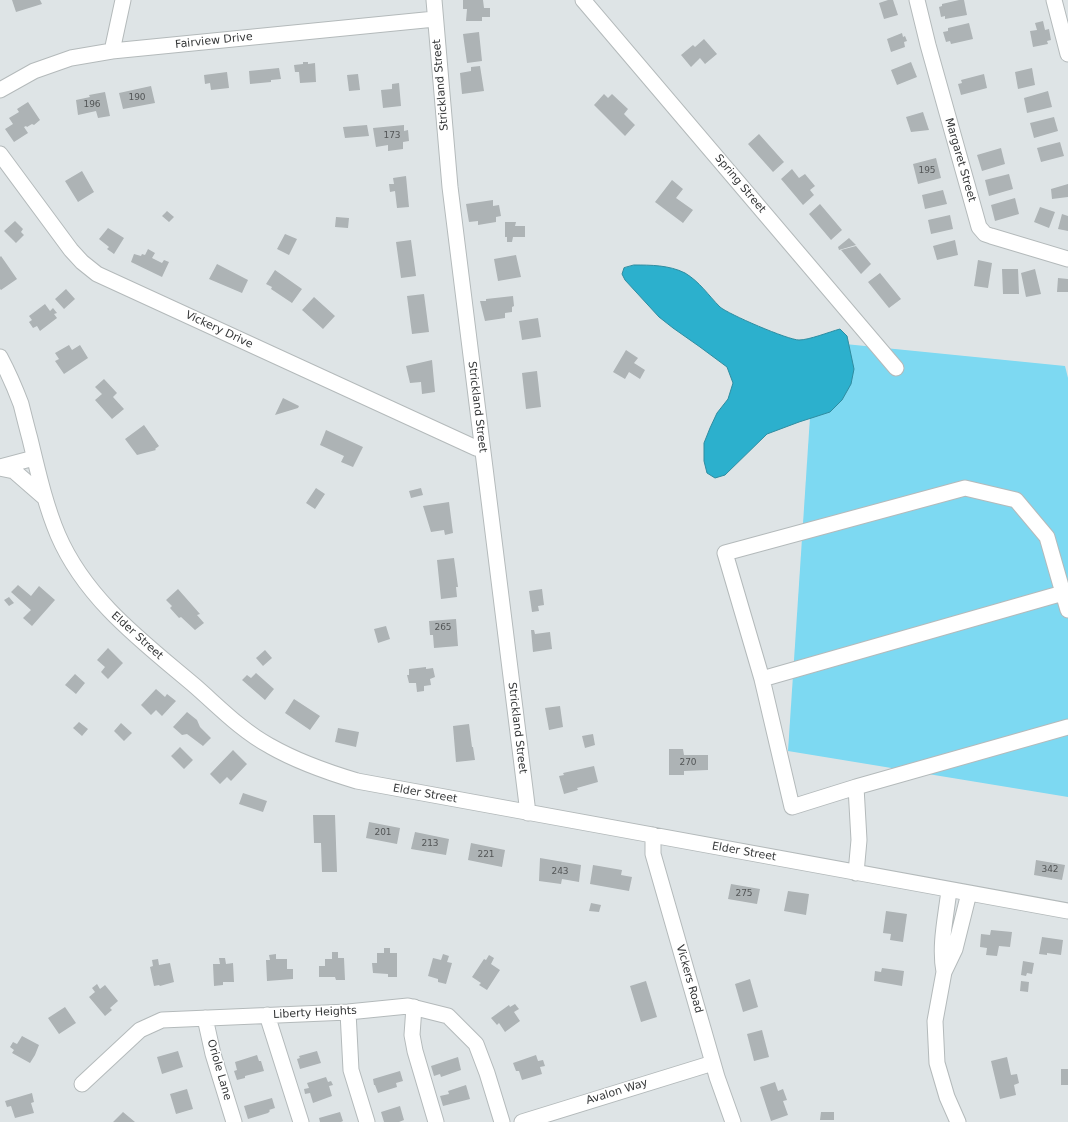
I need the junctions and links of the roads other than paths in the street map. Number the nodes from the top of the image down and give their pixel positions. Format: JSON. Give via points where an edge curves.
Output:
{"nodes":[{"id":1,"x":123,"y":0,"type":"edge"},
{"id":2,"x":434,"y":0,"type":"edge"},
{"id":3,"x":583,"y":0,"type":"edge"},
{"id":4,"x":916,"y":0,"type":"edge"},
{"id":5,"x":1054,"y":0,"type":"edge"},
{"id":6,"x":435,"y":19,"type":"junction"},
{"id":7,"x":112,"y":51,"type":"junction"},
{"id":8,"x":1068,"y":54,"type":"edge"},
{"id":9,"x":0,"y":90,"type":"edge"},
{"id":10,"x":0,"y":154,"type":"edge"},
{"id":11,"x":1068,"y":259,"type":"edge"},
{"id":12,"x":0,"y":357,"type":"edge"},
{"id":13,"x":896,"y":368,"type":"dead end"},
{"id":14,"x":482,"y":449,"type":"junction"},
{"id":15,"x":34,"y":458,"type":"junction"},
{"id":16,"x":0,"y":467,"type":"edge"},
{"id":17,"x":45,"y":498,"type":"junction"},
{"id":18,"x":1063,"y":593,"type":"junction"},
{"id":19,"x":1068,"y":610,"type":"edge"},
{"id":20,"x":762,"y":679,"type":"junction"},
{"id":21,"x":1068,"y":727,"type":"edge"},
{"id":22,"x":856,"y":787,"type":"junction"},
{"id":23,"x":528,"y":813,"type":"junction"},
{"id":24,"x":653,"y":836,"type":"junction"},
{"id":25,"x":856,"y":873,"type":"junction"},
{"id":26,"x":949,"y":890,"type":"junction"},
{"id":27,"x":969,"y":893,"type":"junction"},
{"id":28,"x":1068,"y":911,"type":"edge"},
{"id":29,"x":944,"y":972,"type":"junction"},
{"id":30,"x":414,"y":1007,"type":"junction"},
{"id":31,"x":348,"y":1012,"type":"junction"},
{"id":32,"x":267,"y":1015,"type":"junction"},
{"id":33,"x":205,"y":1018,"type":"junction"},
{"id":34,"x":713,"y":1063,"type":"junction"},
{"id":35,"x":82,"y":1084,"type":"dead end"},
{"id":36,"x":234,"y":1122,"type":"edge"},
{"id":37,"x":301,"y":1122,"type":"edge"},
{"id":38,"x":367,"y":1122,"type":"edge"},
{"id":39,"x":436,"y":1122,"type":"edge"},
{"id":40,"x":502,"y":1122,"type":"edge"},
{"id":41,"x":522,"y":1122,"type":"edge"},
{"id":42,"x":733,"y":1122,"type":"edge"},
{"id":43,"x":958,"y":1122,"type":"edge"}],
"edges":[{"from":1,"to":7,"type":"street"},
{"from":2,"to":6,"type":"street","name":"Strickland Street"},
{"from":3,"to":13,"type":"street","name":"Spring Street"},
{"from":4,"to":11,"type":"street","name":"Margaret Street","via":[[979,227],[985,234]]},
{"from":5,"to":8,"type":"street"},
{"from":6,"to":7,"type":"street","name":"Fairview Drive"},
{"from":6,"to":14,"type":"street","name":"Strickland Street","via":[[450,187]]},
{"from":7,"to":9,"type":"street","name":"Fairview Drive","via":[[71,58],[34,71]]},
{"from":10,"to":14,"type":"street","name":"Vickery Drive","via":[[71,250],[97,274]]},
{"from":12,"to":15,"type":"street","name":"Elder Street","via":[[21,405]]},
{"from":14,"to":23,"type":"street","name":"Strickland Street"},
{"from":15,"to":16,"type":"street"},
{"from":15,"to":17,"type":"street","name":"Elder Street"},
{"from":16,"to":17,"type":"street","via":[[14,471]]},
{"from":17,"to":23,"type":"street","name":"Elder Street","via":[[58,535],[70,558],[102,602],[122,624],[241,726],[270,746],[316,768],[357,781]]},
{"from":18,"to":19,"type":"street"},
{"from":18,"to":20,"type":"street"},
{"from":18,"to":20,"type":"street","via":[[1046,537],[1016,500],[965,488],[725,553]]},
{"from":20,"to":22,"type":"street","via":[[792,807]]},
{"from":21,"to":22,"type":"street"},
{"from":22,"to":25,"type":"street","via":[[859,840]]},
{"from":23,"to":24,"type":"street","name":"Elder Street"},
{"from":24,"to":25,"type":"street","name":"Elder Street"},
{"from":24,"to":34,"type":"street","name":"Vickers Road","via":[[653,854]]},
{"from":25,"to":26,"type":"street","name":"Elder Street"},
{"from":26,"to":27,"type":"street","name":"Elder Street"},
{"from":26,"to":29,"type":"street","via":[[942,941]]},
{"from":27,"to":28,"type":"street","name":"Elder Street"},
{"from":27,"to":29,"type":"street","via":[[955,950]]},
{"from":29,"to":43,"type":"street","via":[[934,1021],[937,1063]]},
{"from":30,"to":31,"type":"street","name":"Liberty Heights"},
{"from":30,"to":39,"type":"street","via":[[412,1035]]},
{"from":30,"to":40,"type":"street","name":"Liberty Heights","via":[[448,1016],[476,1044]]},
{"from":31,"to":32,"type":"street","name":"Liberty Heights"},
{"from":31,"to":38,"type":"street","via":[[351,1070]]},
{"from":32,"to":33,"type":"street","name":"Liberty Heights"},
{"from":32,"to":37,"type":"street"},
{"from":33,"to":35,"type":"street","name":"Liberty Heights","via":[[162,1020],[140,1030]]},
{"from":33,"to":36,"type":"street","name":"Oriole Lane"},
{"from":34,"to":41,"type":"street","name":"Avalon Way"},
{"from":34,"to":42,"type":"street","name":"Vickers Road"}]}
